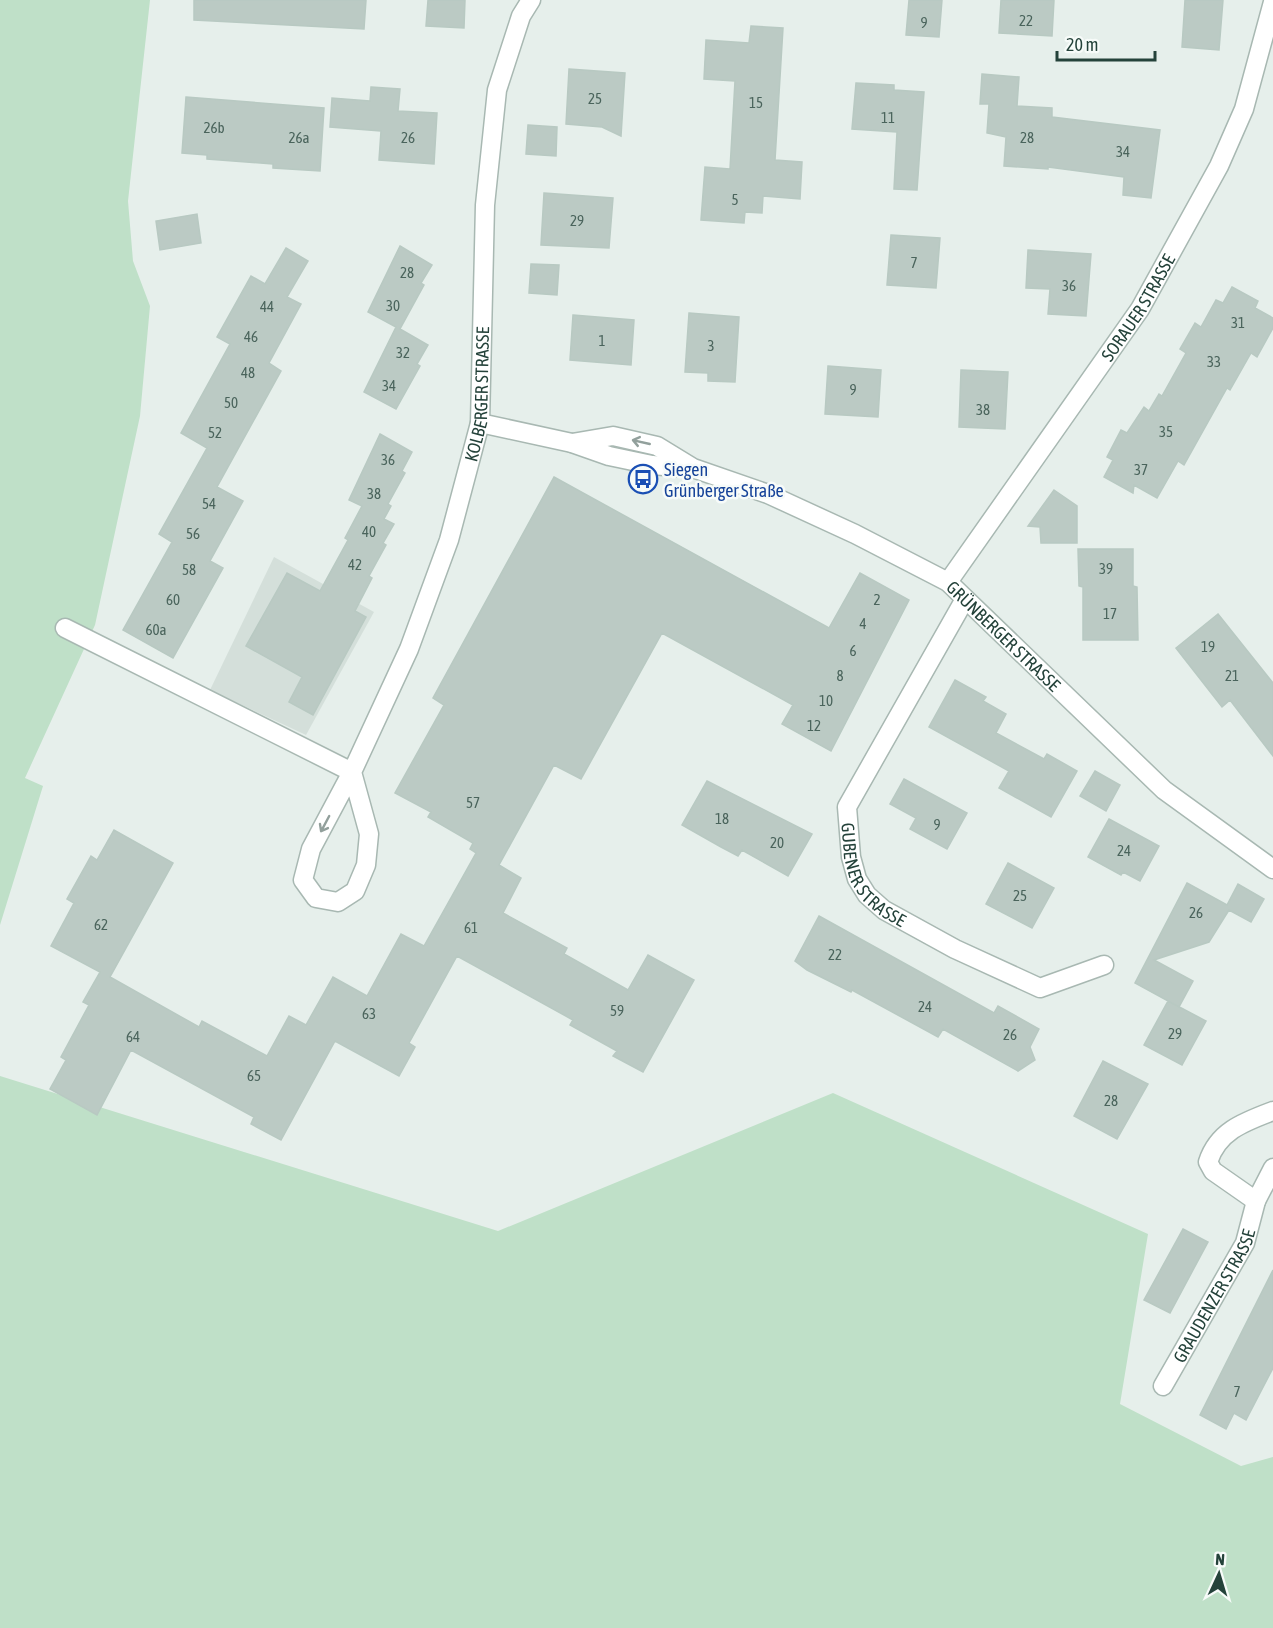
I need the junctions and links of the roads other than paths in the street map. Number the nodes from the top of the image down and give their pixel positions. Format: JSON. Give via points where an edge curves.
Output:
{"nodes":[{"id":1,"x":531,"y":0,"type":"edge"},
{"id":2,"x":1273,"y":2,"type":"edge"},
{"id":3,"x":480,"y":423,"type":"junction"},
{"id":4,"x":948,"y":582,"type":"junction"},
{"id":5,"x":965,"y":599,"type":"junction"},
{"id":6,"x":65,"y":628,"type":"dead end"},
{"id":7,"x":352,"y":772,"type":"junction"},
{"id":8,"x":1273,"y":869,"type":"edge"},
{"id":9,"x":1104,"y":965,"type":"dead end"},
{"id":10,"x":1273,"y":1111,"type":"edge"},
{"id":11,"x":1273,"y":1168,"type":"edge"},
{"id":12,"x":1256,"y":1201,"type":"junction"},
{"id":13,"x":1163,"y":1386,"type":"dead end"}],
"edges":[{"from":1,"to":3,"type":"street","name":"KOLBERGER STRASSE","via":[[521,16],[497,90],[485,205]]},
{"from":2,"to":4,"type":"street","name":"SORAUER STRASSE","via":[[1244,109],[1219,166],[1140,309]]},
{"from":3,"to":4,"type":"street","name":"GRÜNBERGER STRASSE","via":[[572,443],[613,436],[657,446],[693,468],[768,494]]},
{"from":3,"to":7,"type":"street","name":"KOLBERGER STRASSE","via":[[449,540],[409,649]]},
{"from":4,"to":5,"type":"street","name":"GRÜNBERGER STRASSE"},
{"from":5,"to":8,"type":"street","name":"GRÜNBERGER STRASSE","via":[[1164,790]]},
{"from":5,"to":9,"type":"street","name":"GUBENER STRASSE","via":[[847,807],[857,879],[884,910],[955,949],[1040,988]]},
{"from":6,"to":7,"type":"street"},
{"from":7,"to":7,"type":"street","name":"KOLBERGER STRASSE","one_way":true,"via":[[311,849],[303,880],[316,898],[338,902],[355,891],[366,865],[369,834]]},
{"from":10,"to":12,"type":"street","via":[[1222,1136],[1208,1162],[1213,1171]]},
{"from":11,"to":12,"type":"street","name":"GRAUDENZER STRASSE"},
{"from":12,"to":13,"type":"street","name":"GRAUDENZER STRASSE","via":[[1245,1243]]}]}
